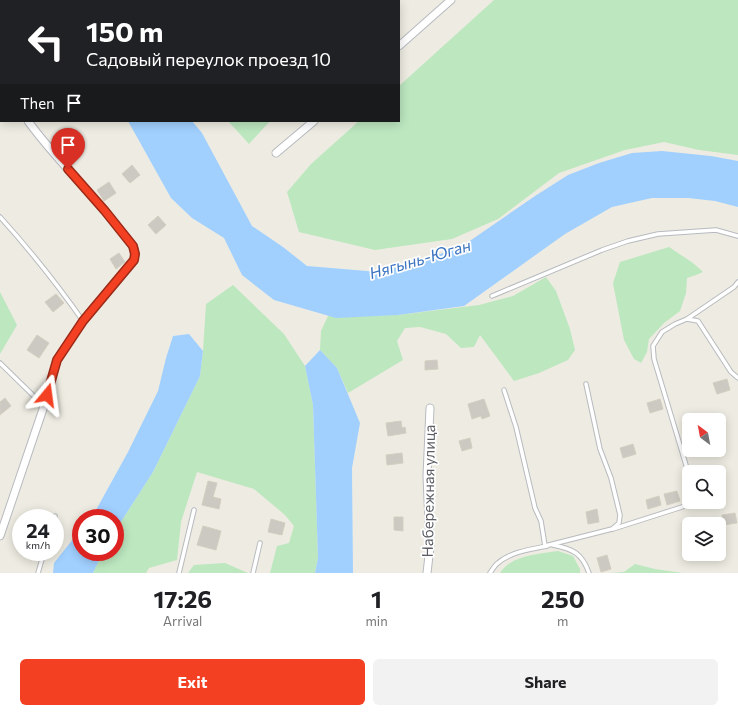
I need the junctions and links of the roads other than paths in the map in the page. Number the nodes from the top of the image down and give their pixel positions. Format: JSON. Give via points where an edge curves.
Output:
{"nodes":[{"id":1,"x":451,"y":0,"type":"edge"},
{"id":2,"x":400,"y":45,"type":"edge"},
{"id":3,"x":29,"y":122,"type":"edge"},
{"id":4,"x":313,"y":122,"type":"edge"},
{"id":5,"x":276,"y":153,"type":"dead end"},
{"id":6,"x":0,"y":217,"type":"edge"},
{"id":7,"x":738,"y":236,"type":"edge"},
{"id":8,"x":738,"y":282,"type":"edge"},
{"id":9,"x":492,"y":296,"type":"dead end"},
{"id":10,"x":687,"y":319,"type":"junction"},
{"id":11,"x":83,"y":321,"type":"junction"},
{"id":12,"x":0,"y":363,"type":"edge"},
{"id":13,"x":738,"y":378,"type":"edge"},
{"id":14,"x":586,"y":384,"type":"dead end"},
{"id":15,"x":504,"y":390,"type":"dead end"},
{"id":16,"x":44,"y":406,"type":"junction"},
{"id":17,"x":430,"y":408,"type":"dead end"},
{"id":18,"x":686,"y":465,"type":"edge"},
{"id":19,"x":682,"y":507,"type":"edge"},
{"id":20,"x":194,"y":510,"type":"dead end"},
{"id":21,"x":3,"y":518,"type":"edge"},
{"id":22,"x":612,"y":530,"type":"junction"},
{"id":23,"x":0,"y":536,"type":"edge"},
{"id":24,"x":260,"y":543,"type":"dead end"},
{"id":25,"x":545,"y":546,"type":"junction"},
{"id":26,"x":41,"y":561,"type":"edge"},
{"id":27,"x":38,"y":573,"type":"edge"},
{"id":28,"x":179,"y":573,"type":"edge"},
{"id":29,"x":253,"y":573,"type":"edge"},
{"id":30,"x":427,"y":573,"type":"edge"},
{"id":31,"x":490,"y":573,"type":"edge"},
{"id":32,"x":589,"y":573,"type":"edge"}],
"edges":[{"from":1,"to":2,"type":"street"},
{"from":3,"to":11,"type":"street","via":[[133,246],[134,260]]},
{"from":4,"to":5,"type":"street"},
{"from":6,"to":11,"type":"lane","via":[[50,275]]},
{"from":7,"to":9,"type":"lane","via":[[716,230],[658,234],[628,241]]},
{"from":8,"to":10,"type":"lane"},
{"from":10,"to":13,"type":"lane","via":[[698,321],[731,372]]},
{"from":10,"to":18,"type":"lane","via":[[662,332],[654,346],[654,358]]},
{"from":11,"to":16,"type":"street","via":[[57,360]]},
{"from":12,"to":16,"type":"lane"},
{"from":14,"to":22,"type":"lane","via":[[600,449],[611,478],[620,515],[619,522]]},
{"from":15,"to":25,"type":"lane","via":[[541,522]]},
{"from":16,"to":21,"type":"street"},
{"from":17,"to":30,"type":"street","name":"Набережная улица","via":[[430,547]]},
{"from":19,"to":22,"type":"lane"},
{"from":20,"to":28,"type":"lane"},
{"from":21,"to":23,"type":"street"},
{"from":22,"to":25,"type":"lane"},
{"from":24,"to":29,"type":"lane"},
{"from":25,"to":31,"type":"lane","via":[[505,558]]},
{"from":25,"to":32,"type":"lane","via":[[566,548],[578,554]]},
{"from":26,"to":27,"type":"lane"}]}
